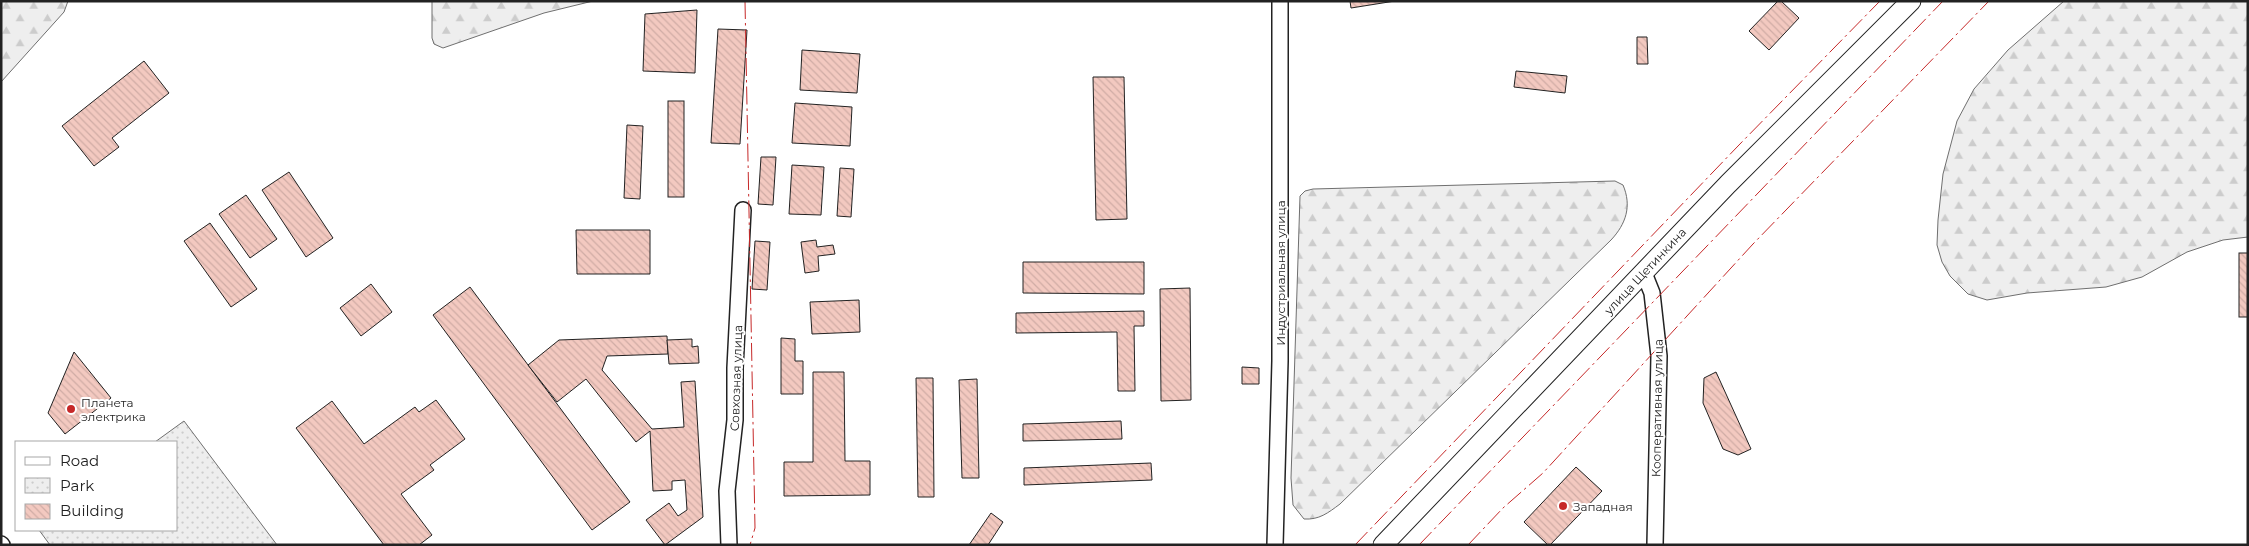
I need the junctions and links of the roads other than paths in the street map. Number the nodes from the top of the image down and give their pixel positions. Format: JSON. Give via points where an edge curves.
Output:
{"nodes":[{"id":1,"x":1280,"y":1,"type":"edge"},
{"id":2,"x":1911,"y":1,"type":"edge"},
{"id":3,"x":743,"y":210,"type":"dead end"},
{"id":4,"x":1644,"y":272,"type":"junction"},
{"id":5,"x":729,"y":545,"type":"edge"},
{"id":6,"x":1275,"y":545,"type":"edge"},
{"id":7,"x":1383,"y":545,"type":"edge"},
{"id":8,"x":1655,"y":545,"type":"edge"}],
"edges":[{"from":1,"to":6,"type":"street","name":"Индустриальная улица","via":[[1280,361]]},
{"from":2,"to":4,"type":"street","name":"улица Щетинкина"},
{"from":3,"to":5,"type":"street","name":"Совхозная улица","via":[[735,368],[736,420],[728,491]]},
{"from":4,"to":7,"type":"street","name":"улица Щетинкина"},
{"from":4,"to":8,"type":"street","name":"Кооперативная улица","via":[[1652,293],[1659,356]]}]}
